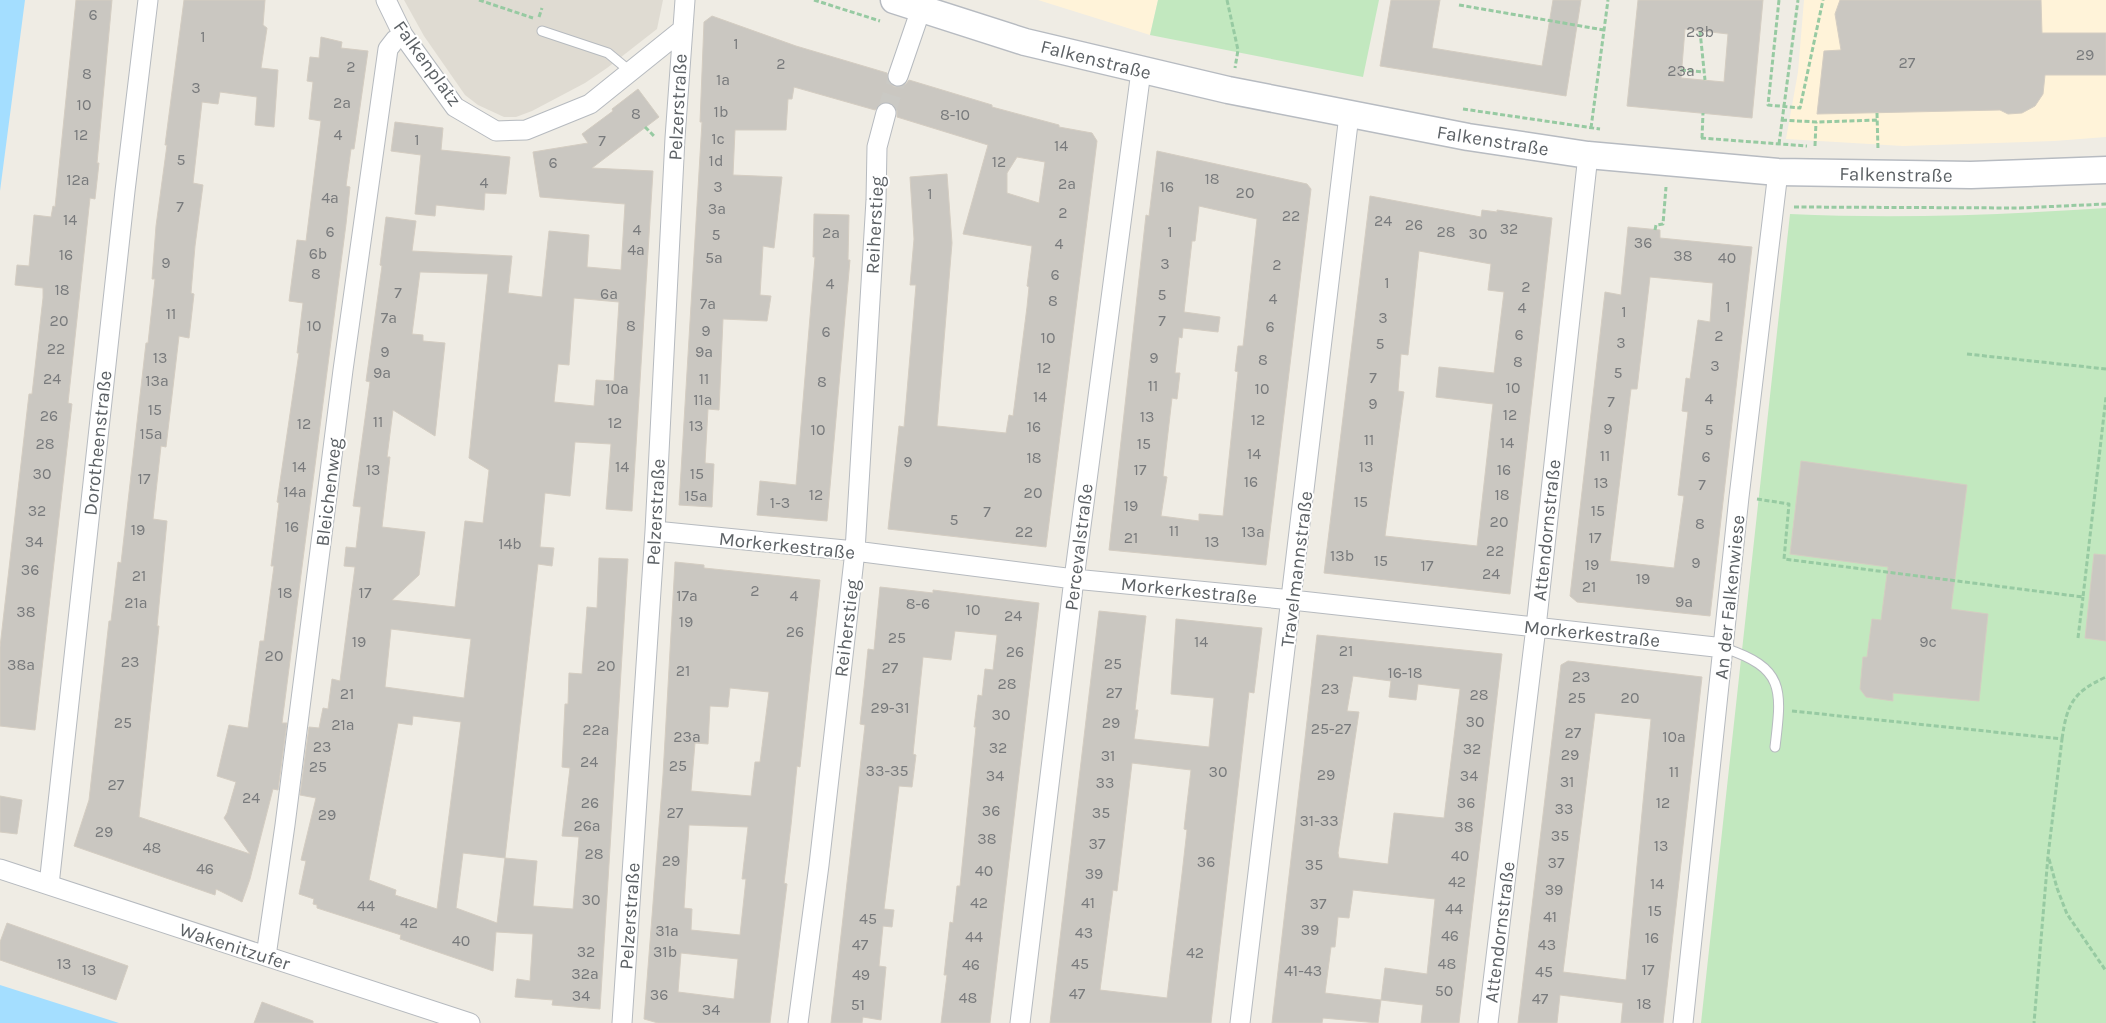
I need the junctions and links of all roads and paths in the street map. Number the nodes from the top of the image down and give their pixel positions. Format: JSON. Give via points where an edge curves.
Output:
{"nodes":[{"id":1,"x":148,"y":0,"type":"edge"},
{"id":2,"x":386,"y":0,"type":"edge"},
{"id":3,"x":685,"y":0,"type":"edge"},
{"id":4,"x":894,"y":0,"type":"edge"},
{"id":5,"x":1226,"y":0,"type":"edge"},
{"id":6,"x":1608,"y":0,"type":"edge"},
{"id":7,"x":1779,"y":0,"type":"edge"},
{"id":8,"x":1823,"y":0,"type":"edge"},
{"id":9,"x":1797,"y":2,"type":"edge"},
{"id":10,"x":1459,"y":5,"type":"dead end"},
{"id":11,"x":921,"y":9,"type":"junction"},
{"id":12,"x":682,"y":30,"type":"junction"},
{"id":13,"x":1604,"y":30,"type":"junction"},
{"id":14,"x":542,"y":31,"type":"dead end"},
{"id":15,"x":1700,"y":31,"type":"dead end"},
{"id":16,"x":403,"y":35,"type":"junction"},
{"id":17,"x":1226,"y":66,"type":"dead end"},
{"id":18,"x":1235,"y":68,"type":"junction"},
{"id":19,"x":1245,"y":70,"type":"dead end"},
{"id":20,"x":1681,"y":70,"type":"dead end"},
{"id":21,"x":1141,"y":71,"type":"junction"},
{"id":22,"x":631,"y":72,"type":"junction"},
{"id":23,"x":1704,"y":72,"type":"junction"},
{"id":24,"x":898,"y":76,"type":"tunnel mouth"},
{"id":25,"x":1705,"y":80,"type":"dead end"},
{"id":26,"x":1784,"y":106,"type":"junction"},
{"id":27,"x":1459,"y":108,"type":"dead end"},
{"id":28,"x":886,"y":113,"type":"tunnel mouth"},
{"id":29,"x":1704,"y":113,"type":"dead end"},
{"id":30,"x":1877,"y":113,"type":"dead end"},
{"id":31,"x":1349,"y":114,"type":"junction"},
{"id":32,"x":1782,"y":120,"type":"junction"},
{"id":33,"x":1878,"y":120,"type":"junction"},
{"id":34,"x":1816,"y":122,"type":"junction"},
{"id":35,"x":1591,"y":128,"type":"junction"},
{"id":36,"x":1605,"y":130,"type":"dead end"},
{"id":37,"x":1693,"y":138,"type":"dead end"},
{"id":38,"x":1702,"y":138,"type":"junction"},
{"id":39,"x":1730,"y":140,"type":"dead end"},
{"id":40,"x":1779,"y":144,"type":"dead end"},
{"id":41,"x":1815,"y":146,"type":"dead end"},
{"id":42,"x":1878,"y":150,"type":"dead end"},
{"id":43,"x":1588,"y":155,"type":"junction"},
{"id":44,"x":2106,"y":170,"type":"edge"},
{"id":45,"x":1778,"y":172,"type":"junction"},
{"id":46,"x":1666,"y":187,"type":"dead end"},
{"id":47,"x":2106,"y":204,"type":"edge"},
{"id":48,"x":1774,"y":206,"type":"junction"},
{"id":49,"x":1655,"y":230,"type":"dead end"},
{"id":50,"x":1967,"y":354,"type":"dead end"},
{"id":51,"x":2106,"y":369,"type":"edge"},
{"id":52,"x":2106,"y":397,"type":"edge"},
{"id":53,"x":1739,"y":497,"type":"junction"},
{"id":54,"x":655,"y":531,"type":"junction"},
{"id":55,"x":855,"y":552,"type":"junction"},
{"id":56,"x":1074,"y":579,"type":"junction"},
{"id":57,"x":2083,"y":597,"type":"junction"},
{"id":58,"x":1292,"y":600,"type":"junction"},
{"id":59,"x":1536,"y":627,"type":"junction"},
{"id":60,"x":2078,"y":638,"type":"dead end"},
{"id":61,"x":1724,"y":648,"type":"junction"},
{"id":62,"x":2106,"y":677,"type":"edge"},
{"id":63,"x":1779,"y":710,"type":"junction"},
{"id":64,"x":2062,"y":739,"type":"junction"},
{"id":65,"x":1776,"y":747,"type":"dead end"},
{"id":66,"x":2048,"y":856,"type":"junction"},
{"id":67,"x":0,"y":869,"type":"edge"},
{"id":68,"x":49,"y":886,"type":"junction"},
{"id":69,"x":266,"y":956,"type":"junction"},
{"id":70,"x":2106,"y":971,"type":"edge"},
{"id":71,"x":470,"y":1023,"type":"edge"},
{"id":72,"x":622,"y":1023,"type":"edge"},
{"id":73,"x":798,"y":1023,"type":"edge"},
{"id":74,"x":1020,"y":1023,"type":"edge"},
{"id":75,"x":1240,"y":1023,"type":"edge"},
{"id":76,"x":1488,"y":1023,"type":"edge"},
{"id":77,"x":1683,"y":1023,"type":"edge"},
{"id":78,"x":2034,"y":1023,"type":"edge"}],
"edges":[{"from":1,"to":68,"type":"street","name":"Dorotheenstraße"},
{"from":2,"to":16,"type":"street","name":"Falkenplatz"},
{"from":3,"to":12,"type":"street","name":"Pelzerstraße"},
{"from":4,"to":11,"type":"main road","name":"Falkenstraße"},
{"from":5,"to":18,"type":"path","via":[[1238,50]]},
{"from":6,"to":13,"type":"path"},
{"from":7,"to":26,"type":"path","via":[[1768,105]]},
{"from":8,"to":26,"type":"path","via":[[1800,108]]},
{"from":9,"to":26,"type":"path"},
{"from":10,"to":13,"type":"path"},
{"from":11,"to":21,"type":"main road","name":"Falkenstraße","via":[[1025,42]]},
{"from":11,"to":24,"type":"street"},
{"from":12,"to":22,"type":"street","name":"Falkenplatz"},
{"from":12,"to":54,"type":"street","name":"Pelzerstraße"},
{"from":13,"to":35,"type":"path"},
{"from":14,"to":22,"type":"lane","via":[[608,53]]},
{"from":15,"to":23,"type":"path"},
{"from":16,"to":22,"type":"street","name":"Falkenplatz","via":[[455,107],[496,131],[526,130],[590,104]]},
{"from":16,"to":69,"type":"street","name":"Bleichenweg","via":[[388,49]]},
{"from":17,"to":18,"type":"path"},
{"from":18,"to":19,"type":"path"},
{"from":20,"to":23,"type":"path"},
{"from":21,"to":31,"type":"main road","name":"Falkenstraße"},
{"from":21,"to":56,"type":"street","name":"Percevalstraße"},
{"from":23,"to":25,"type":"path"},
{"from":26,"to":32,"type":"path"},
{"from":27,"to":35,"type":"path"},
{"from":28,"to":55,"type":"street","name":"Reiherstieg","via":[[877,147]]},
{"from":29,"to":38,"type":"path"},
{"from":30,"to":33,"type":"path"},
{"from":31,"to":43,"type":"main road","name":"Falkenstraße","via":[[1468,137]]},
{"from":31,"to":58,"type":"street","name":"Travelmannstraße"},
{"from":32,"to":34,"type":"path"},
{"from":32,"to":40,"type":"path"},
{"from":33,"to":34,"type":"path"},
{"from":33,"to":42,"type":"path"},
{"from":34,"to":41,"type":"path"},
{"from":35,"to":36,"type":"path"},
{"from":37,"to":38,"type":"path"},
{"from":38,"to":39,"type":"path"},
{"from":43,"to":45,"type":"main road","name":"Falkenstraße"},
{"from":43,"to":59,"type":"street","name":"Attendornstraße"},
{"from":44,"to":45,"type":"main road","name":"Falkenstraße","via":[[1971,175]]},
{"from":45,"to":48,"type":"street","name":"An der Falkenwiese"},
{"from":46,"to":49,"type":"path","via":[[1662,224],[1656,225]]},
{"from":47,"to":48,"type":"path","via":[[2019,208]]},
{"from":48,"to":53,"type":"street","name":"An der Falkenwiese"},
{"from":50,"to":51,"type":"path"},
{"from":52,"to":57,"type":"path"},
{"from":53,"to":57,"type":"path","via":[[1789,504],[1784,558]]},
{"from":53,"to":61,"type":"street","name":"An der Falkenwiese"},
{"from":54,"to":55,"type":"street","name":"Morkerkestraße"},
{"from":54,"to":72,"type":"street","name":"Pelzerstraße"},
{"from":55,"to":56,"type":"street","name":"Morkerkestraße"},
{"from":55,"to":73,"type":"street","name":"Reiherstieg"},
{"from":56,"to":58,"type":"street","name":"Morkerkestraße"},
{"from":56,"to":74,"type":"street","name":"Percevalstraße"},
{"from":57,"to":60,"type":"path"},
{"from":58,"to":59,"type":"street","name":"Morkerkestraße"},
{"from":58,"to":75,"type":"street","name":"Travelmannstraße"},
{"from":59,"to":61,"type":"street","name":"Morkerkestraße"},
{"from":59,"to":76,"type":"street","name":"Attendornstraße"},
{"from":61,"to":63,"type":"lane","via":[[1759,662],[1774,680]]},
{"from":61,"to":77,"type":"street","name":"An der Falkenwiese"},
{"from":62,"to":64,"type":"path","via":[[2076,696],[2066,715]]},
{"from":63,"to":64,"type":"path"},
{"from":63,"to":65,"type":"lane"},
{"from":64,"to":66,"type":"path"},
{"from":66,"to":70,"type":"path","via":[[2067,914]]},
{"from":66,"to":78,"type":"path"},
{"from":67,"to":68,"type":"street","name":"Wakenitzufer"},
{"from":68,"to":69,"type":"street","name":"Wakenitzufer"},
{"from":69,"to":71,"type":"street","name":"Wakenitzufer"}]}
